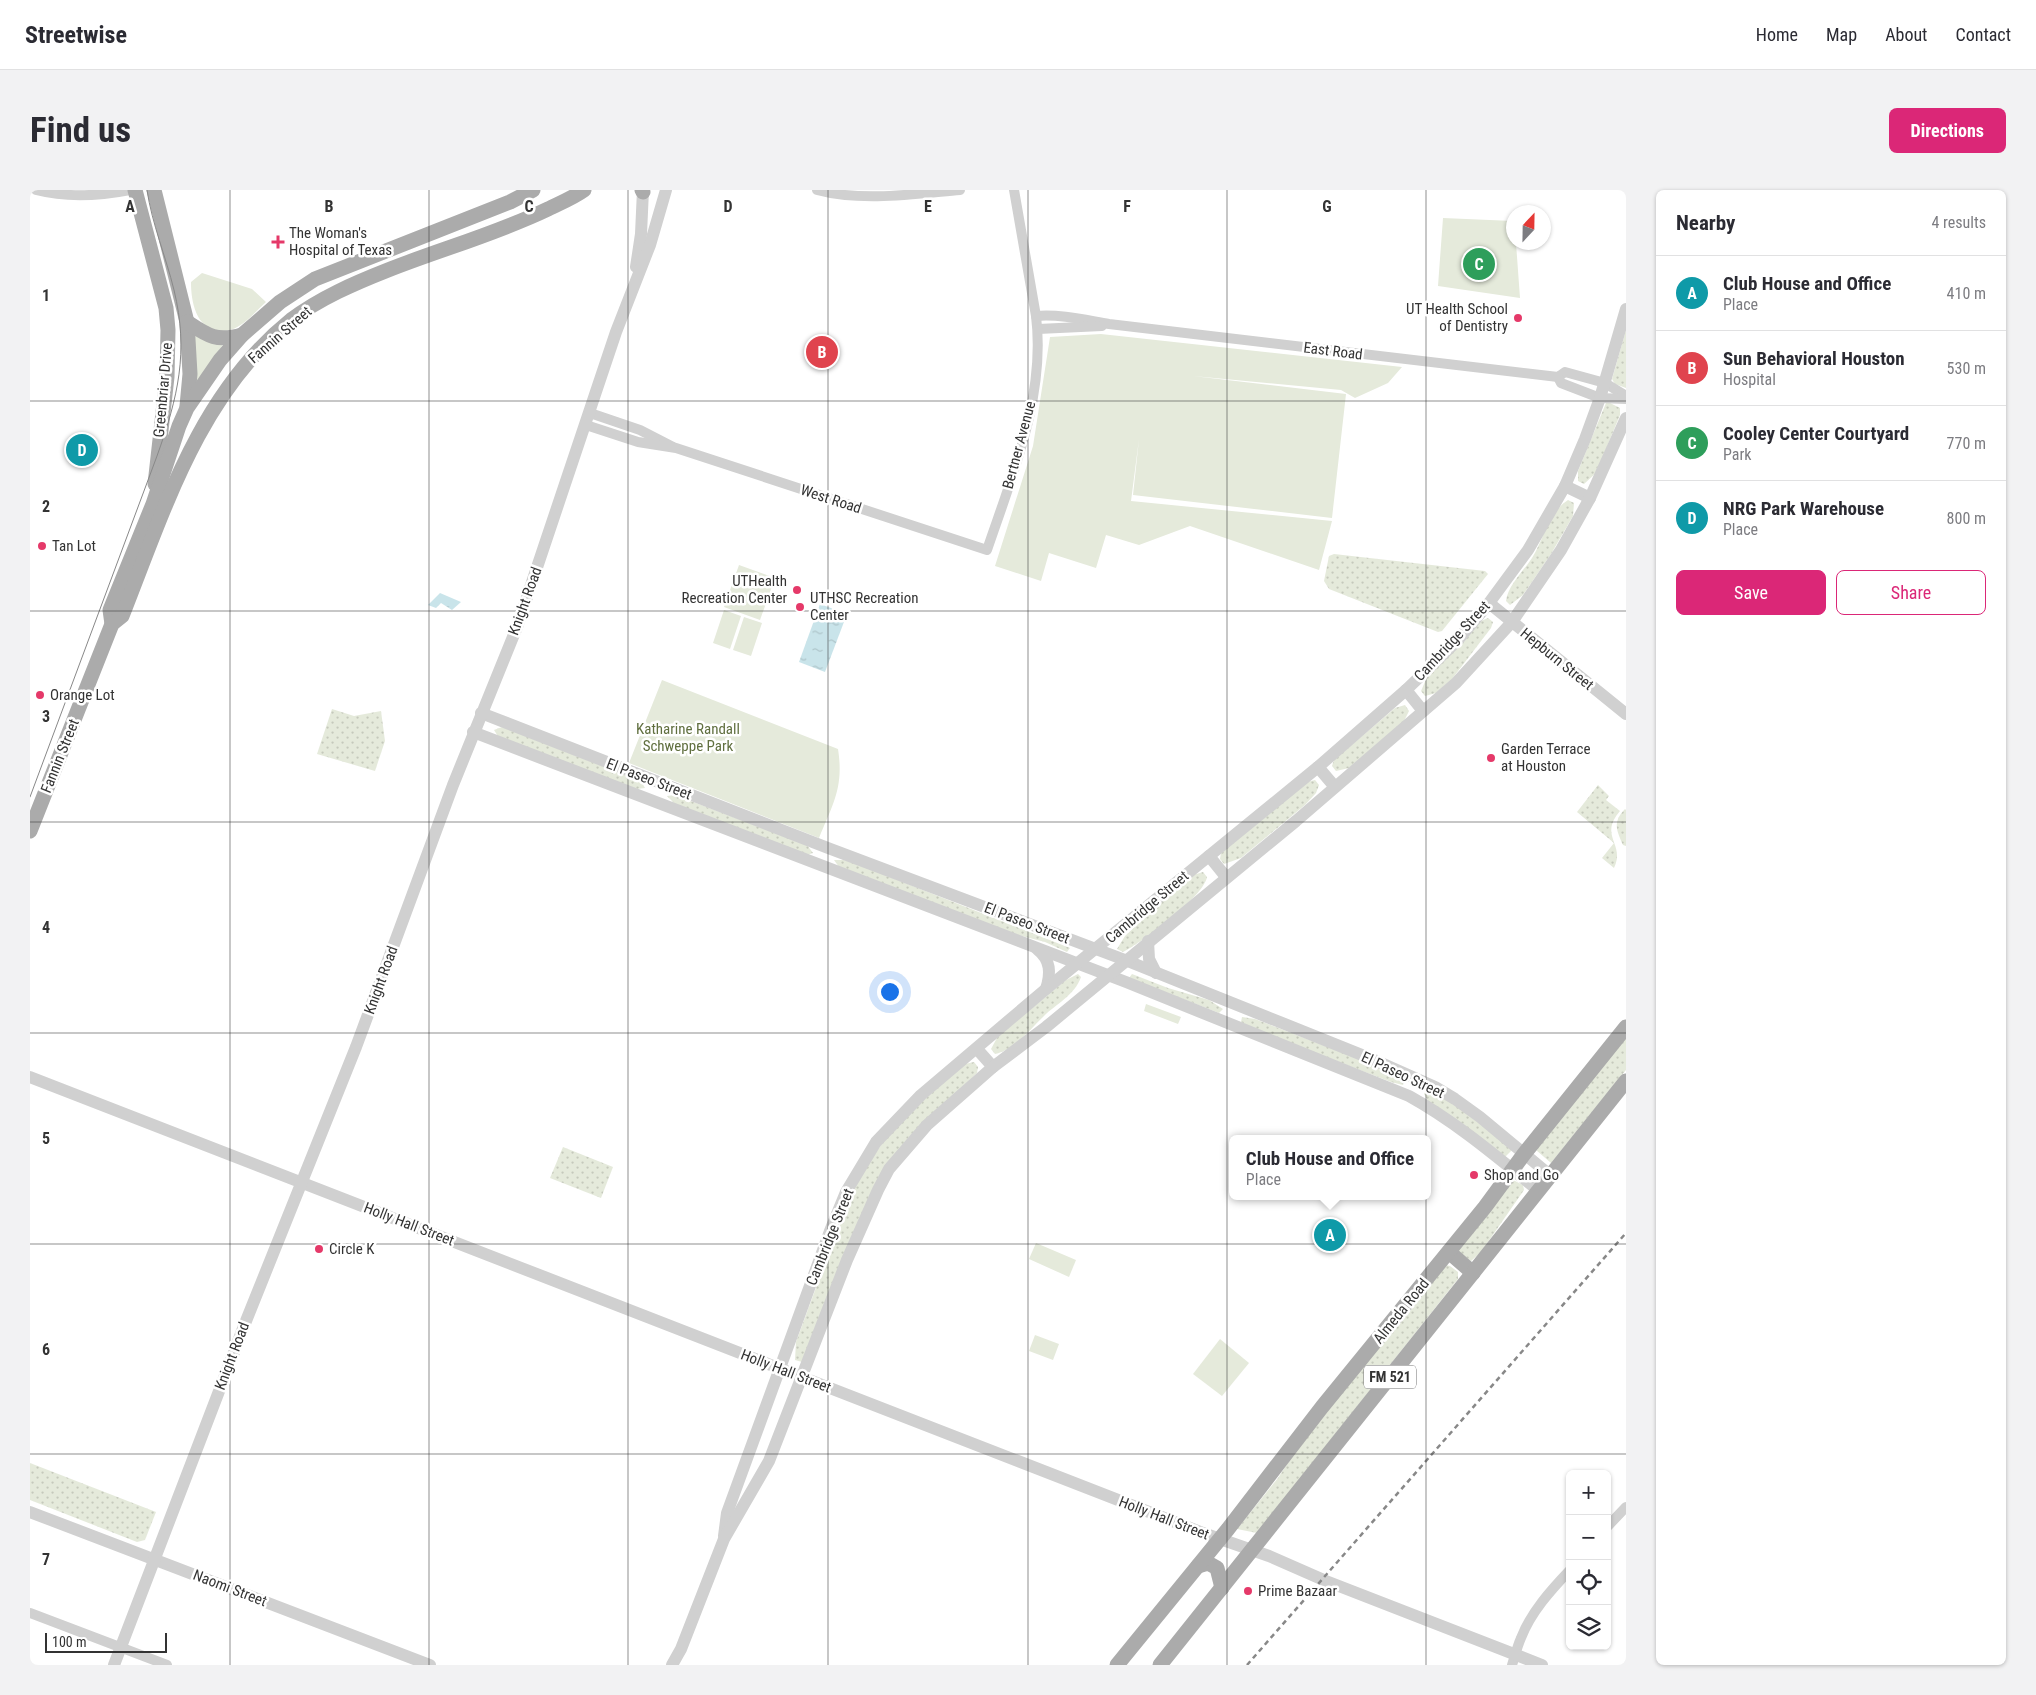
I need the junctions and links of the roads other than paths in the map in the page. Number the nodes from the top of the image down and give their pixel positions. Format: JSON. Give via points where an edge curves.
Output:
{"nodes":[{"id":1,"x":36,"y":190,"type":"edge"},
{"id":2,"x":130,"y":190,"type":"edge"},
{"id":3,"x":135,"y":190,"type":"edge"},
{"id":4,"x":154,"y":190,"type":"edge"},
{"id":5,"x":533,"y":190,"type":"edge"},
{"id":6,"x":666,"y":190,"type":"edge"},
{"id":7,"x":817,"y":190,"type":"edge"},
{"id":8,"x":960,"y":190,"type":"edge"},
{"id":9,"x":1014,"y":190,"type":"edge"},
{"id":10,"x":580,"y":191,"type":"edge"},
{"id":11,"x":643,"y":191,"type":"edge"},
{"id":12,"x":633,"y":289,"type":"junction"},
{"id":13,"x":1626,"y":309,"type":"edge"},
{"id":14,"x":1036,"y":316,"type":"junction"},
{"id":15,"x":187,"y":322,"type":"junction"},
{"id":16,"x":1109,"y":324,"type":"junction"},
{"id":17,"x":1038,"y":329,"type":"junction"},
{"id":18,"x":242,"y":335,"type":"junction"},
{"id":19,"x":1558,"y":377,"type":"junction"},
{"id":20,"x":1605,"y":383,"type":"junction"},
{"id":21,"x":1600,"y":398,"type":"junction"},
{"id":22,"x":1626,"y":398,"type":"edge"},
{"id":23,"x":187,"y":408,"type":"junction"},
{"id":24,"x":1626,"y":418,"type":"edge"},
{"id":25,"x":588,"y":419,"type":"junction"},
{"id":26,"x":177,"y":479,"type":"junction"},
{"id":27,"x":1565,"y":486,"type":"junction"},
{"id":28,"x":1590,"y":498,"type":"junction"},
{"id":29,"x":153,"y":504,"type":"junction"},
{"id":30,"x":987,"y":550,"type":"joint"},
{"id":31,"x":1489,"y":603,"type":"junction"},
{"id":32,"x":1512,"y":622,"type":"junction"},
{"id":33,"x":112,"y":624,"type":"junction"},
{"id":34,"x":1406,"y":690,"type":"junction"},
{"id":35,"x":1423,"y":711,"type":"junction"},
{"id":36,"x":481,"y":713,"type":"junction"},
{"id":37,"x":1626,"y":714,"type":"edge"},
{"id":38,"x":473,"y":732,"type":"junction"},
{"id":39,"x":1318,"y":767,"type":"junction"},
{"id":40,"x":662,"y":784,"type":"junction"},
{"id":41,"x":1335,"y":787,"type":"junction"},
{"id":42,"x":655,"y":802,"type":"junction"},
{"id":43,"x":30,"y":831,"type":"edge"},
{"id":44,"x":828,"y":848,"type":"junction"},
{"id":45,"x":1209,"y":856,"type":"junction"},
{"id":46,"x":818,"y":864,"type":"junction"},
{"id":47,"x":1226,"y":877,"type":"junction"},
{"id":48,"x":1148,"y":941,"type":"junction"},
{"id":49,"x":1033,"y":946,"type":"junction"},
{"id":50,"x":1096,"y":950,"type":"junction"},
{"id":51,"x":1125,"y":960,"type":"junction"},
{"id":52,"x":1078,"y":964,"type":"junction"},
{"id":53,"x":1156,"y":973,"type":"junction"},
{"id":54,"x":1108,"y":975,"type":"junction"},
{"id":55,"x":1046,"y":989,"type":"junction"},
{"id":56,"x":1236,"y":1005,"type":"junction"},
{"id":57,"x":1230,"y":1022,"type":"junction"},
{"id":58,"x":1626,"y":1027,"type":"edge"},
{"id":59,"x":977,"y":1049,"type":"junction"},
{"id":60,"x":993,"y":1067,"type":"junction"},
{"id":61,"x":30,"y":1077,"type":"edge"},
{"id":62,"x":1416,"y":1078,"type":"junction"},
{"id":63,"x":1626,"y":1081,"type":"edge"},
{"id":64,"x":1409,"y":1096,"type":"junction"},
{"id":65,"x":1524,"y":1154,"type":"junction"},
{"id":66,"x":1512,"y":1170,"type":"junction"},
{"id":67,"x":1550,"y":1176,"type":"junction"},
{"id":68,"x":301,"y":1182,"type":"junction"},
{"id":69,"x":1539,"y":1192,"type":"junction"},
{"id":70,"x":1449,"y":1252,"type":"junction"},
{"id":71,"x":1474,"y":1273,"type":"junction"},
{"id":72,"x":779,"y":1368,"type":"junction"},
{"id":73,"x":802,"y":1378,"type":"junction"},
{"id":74,"x":1626,"y":1506,"type":"edge"},
{"id":75,"x":30,"y":1512,"type":"edge"},
{"id":76,"x":1611,"y":1523,"type":"edge"},
{"id":77,"x":724,"y":1539,"type":"junction"},
{"id":78,"x":1220,"y":1539,"type":"junction"},
{"id":79,"x":1252,"y":1550,"type":"junction"},
{"id":80,"x":156,"y":1560,"type":"junction"},
{"id":81,"x":1198,"y":1566,"type":"junction"},
{"id":82,"x":1566,"y":1574,"type":"edge"},
{"id":83,"x":1222,"y":1588,"type":"junction"},
{"id":84,"x":30,"y":1613,"type":"edge"},
{"id":85,"x":121,"y":1648,"type":"junction"},
{"id":86,"x":1514,"y":1660,"type":"edge"},
{"id":87,"x":114,"y":1665,"type":"edge"},
{"id":88,"x":167,"y":1665,"type":"edge"},
{"id":89,"x":430,"y":1665,"type":"edge"},
{"id":90,"x":672,"y":1665,"type":"edge"},
{"id":91,"x":1117,"y":1665,"type":"edge"},
{"id":92,"x":1160,"y":1665,"type":"edge"},
{"id":93,"x":1542,"y":1665,"type":"edge"}],
"edges":[{"from":1,"to":2,"type":"street","via":[[100,195]]},
{"from":3,"to":29,"type":"main road","name":"Greenbriar Drive","via":[[166,308],[168,330],[167,377]]},
{"from":4,"to":15,"type":"main road","name":"Greenbriar Drive"},
{"from":5,"to":18,"type":"main road","name":"Fannin Street","via":[[315,279],[280,302]]},
{"from":6,"to":12,"type":"street","name":"Knight Road","via":[[650,246]]},
{"from":7,"to":8,"type":"street","via":[[856,196]]},
{"from":9,"to":14,"type":"street","name":"Bertner Avenue"},
{"from":10,"to":26,"type":"main road","name":"Fannin Street","via":[[518,224],[346,288],[292,320],[243,366],[224,392]]},
{"from":11,"to":12,"type":"street","name":"Knight Road"},
{"from":12,"to":25,"type":"street","name":"Knight Road"},
{"from":13,"to":20,"type":"street","name":"Cambridge Street"},
{"from":14,"to":16,"type":"street","name":"East Road","via":[[1050,315]]},
{"from":14,"to":17,"type":"street","name":"Bertner Avenue"},
{"from":15,"to":18,"type":"main road","via":[[211,337],[227,339]]},
{"from":15,"to":23,"type":"main road","name":"Greenbriar Drive","via":[[190,374]]},
{"from":16,"to":17,"type":"street","name":"East Road"},
{"from":16,"to":19,"type":"street","name":"East Road"},
{"from":17,"to":30,"type":"street","name":"Bertner Avenue","via":[[1031,411]]},
{"from":18,"to":23,"type":"main road","name":"Fannin Street","via":[[220,360]]},
{"from":19,"to":20,"type":"street","name":"East Road","via":[[1565,372]]},
{"from":19,"to":21,"type":"street","name":"East Road","via":[[1562,383]]},
{"from":20,"to":21,"type":"street","name":"Cambridge Street"},
{"from":20,"to":22,"type":"street","name":"East Road"},
{"from":21,"to":22,"type":"street","name":"East Road"},
{"from":21,"to":27,"type":"street","name":"Cambridge Street"},
{"from":23,"to":26,"type":"main road","name":"Greenbriar Drive","via":[[184,450]]},
{"from":23,"to":29,"type":"main road","name":"Fannin Street"},
{"from":24,"to":28,"type":"street","name":"Cambridge Street"},
{"from":25,"to":30,"type":"street","name":"West Road","via":[[640,430],[676,448]]},
{"from":25,"to":36,"type":"street","name":"Knight Road","via":[[517,627]]},
{"from":26,"to":33,"type":"main road","name":"Fannin Street","via":[[122,616]]},
{"from":27,"to":28,"type":"street"},
{"from":27,"to":31,"type":"street","name":"Cambridge Street","via":[[1528,550]]},
{"from":28,"to":32,"type":"street","name":"Cambridge Street","via":[[1561,550]]},
{"from":29,"to":33,"type":"main road","name":"Fannin Street","via":[[110,610]]},
{"from":31,"to":32,"type":"street","name":"Hepburn Street"},
{"from":31,"to":34,"type":"street","name":"Cambridge Street","via":[[1456,642]]},
{"from":32,"to":35,"type":"street","name":"Cambridge Street","via":[[1456,683]]},
{"from":32,"to":37,"type":"street","name":"Hepburn Street"},
{"from":33,"to":43,"type":"main road","name":"Fannin Street"},
{"from":34,"to":35,"type":"street"},
{"from":34,"to":39,"type":"street","name":"Cambridge Street"},
{"from":35,"to":41,"type":"street","name":"Cambridge Street"},
{"from":36,"to":38,"type":"street","name":"Knight Road"},
{"from":36,"to":40,"type":"street","name":"El Paseo Street"},
{"from":38,"to":42,"type":"street","name":"El Paseo Street"},
{"from":38,"to":68,"type":"street","name":"Knight Road","via":[[356,1047]]},
{"from":39,"to":41,"type":"street"},
{"from":39,"to":45,"type":"street","name":"Cambridge Street"},
{"from":40,"to":42,"type":"street"},
{"from":40,"to":44,"type":"street","name":"El Paseo Street"},
{"from":41,"to":47,"type":"street","name":"Cambridge Street"},
{"from":42,"to":46,"type":"street","name":"El Paseo Street"},
{"from":44,"to":46,"type":"street"},
{"from":44,"to":50,"type":"street","name":"El Paseo Street"},
{"from":45,"to":47,"type":"street"},
{"from":45,"to":50,"type":"street","name":"Cambridge Street"},
{"from":46,"to":49,"type":"street","name":"El Paseo Street"},
{"from":47,"to":48,"type":"street","name":"Cambridge Street"},
{"from":48,"to":51,"type":"street","name":"Cambridge Street"},
{"from":48,"to":53,"type":"street"},
{"from":49,"to":52,"type":"street","name":"El Paseo Street"},
{"from":49,"to":55,"type":"street","via":[[1049,965]]},
{"from":50,"to":51,"type":"street","name":"El Paseo Street"},
{"from":50,"to":52,"type":"street","name":"Cambridge Street"},
{"from":51,"to":53,"type":"street","name":"El Paseo Street"},
{"from":51,"to":54,"type":"street","name":"Cambridge Street"},
{"from":52,"to":54,"type":"street","name":"El Paseo Street"},
{"from":52,"to":55,"type":"street","name":"Cambridge Street"},
{"from":53,"to":56,"type":"street","name":"El Paseo Street"},
{"from":54,"to":57,"type":"street","name":"El Paseo Street"},
{"from":54,"to":60,"type":"street","name":"Cambridge Street"},
{"from":55,"to":59,"type":"street","name":"Cambridge Street"},
{"from":56,"to":57,"type":"street"},
{"from":56,"to":62,"type":"street","name":"El Paseo Street"},
{"from":57,"to":64,"type":"street","name":"El Paseo Street"},
{"from":58,"to":65,"type":"main road","name":"Almeda Road","number":"FM 521"},
{"from":59,"to":60,"type":"street"},
{"from":59,"to":72,"type":"street","name":"Cambridge Street","via":[[915,1101],[876,1142],[862,1164],[846,1192]]},
{"from":60,"to":73,"type":"street","name":"Cambridge Street","via":[[927,1125],[889,1168],[847,1260]]},
{"from":61,"to":68,"type":"street","name":"Holly Hall Street"},
{"from":62,"to":64,"type":"street"},
{"from":62,"to":65,"type":"street","name":"El Paseo Street","via":[[1455,1099]]},
{"from":63,"to":67,"type":"main road","number":"FM 521"},
{"from":64,"to":66,"type":"street","name":"El Paseo Street","via":[[1453,1123]]},
{"from":65,"to":66,"type":"main road","name":"Almeda Road","number":"FM 521"},
{"from":65,"to":67,"type":"street","name":"El Paseo Street"},
{"from":66,"to":69,"type":"street","name":"El Paseo Street"},
{"from":66,"to":70,"type":"main road","name":"Almeda Road","number":"FM 521"},
{"from":67,"to":69,"type":"main road","number":"FM 521"},
{"from":68,"to":72,"type":"street","name":"Holly Hall Street"},
{"from":68,"to":80,"type":"street","name":"Knight Road","via":[[192,1459]]},
{"from":69,"to":71,"type":"main road","number":"FM 521"},
{"from":70,"to":71,"type":"main road"},
{"from":70,"to":78,"type":"main road","name":"Almeda Road","number":"FM 521","via":[[1322,1407]]},
{"from":71,"to":79,"type":"main road","number":"FM 521"},
{"from":72,"to":73,"type":"street","name":"Holly Hall Street"},
{"from":72,"to":77,"type":"street","name":"Cambridge Street","via":[[727,1513]]},
{"from":73,"to":77,"type":"street","name":"Cambridge Street","via":[[770,1461]]},
{"from":73,"to":78,"type":"street","name":"Holly Hall Street"},
{"from":74,"to":76,"type":"street"},
{"from":75,"to":80,"type":"street","name":"Naomi Street"},
{"from":77,"to":90,"type":"street","name":"Cambridge Street"},
{"from":78,"to":79,"type":"street","name":"Holly Hall Street"},
{"from":78,"to":81,"type":"main road","name":"Almeda Road","number":"FM 521"},
{"from":79,"to":83,"type":"main road","number":"FM 521"},
{"from":79,"to":86,"type":"street","name":"Holly Hall Street"},
{"from":80,"to":85,"type":"street","name":"Knight Road"},
{"from":80,"to":89,"type":"street","name":"Naomi Street"},
{"from":81,"to":83,"type":"main road","via":[[1208,1563],[1217,1568]]},
{"from":81,"to":91,"type":"main road","name":"Almeda Road","number":"FM 521"},
{"from":82,"to":86,"type":"street","via":[[1533,1616]]},
{"from":83,"to":92,"type":"main road","number":"FM 521"},
{"from":84,"to":85,"type":"street"},
{"from":85,"to":87,"type":"street","name":"Knight Road"},
{"from":85,"to":88,"type":"street"},
{"from":86,"to":93,"type":"street","name":"Holly Hall Street"}]}
